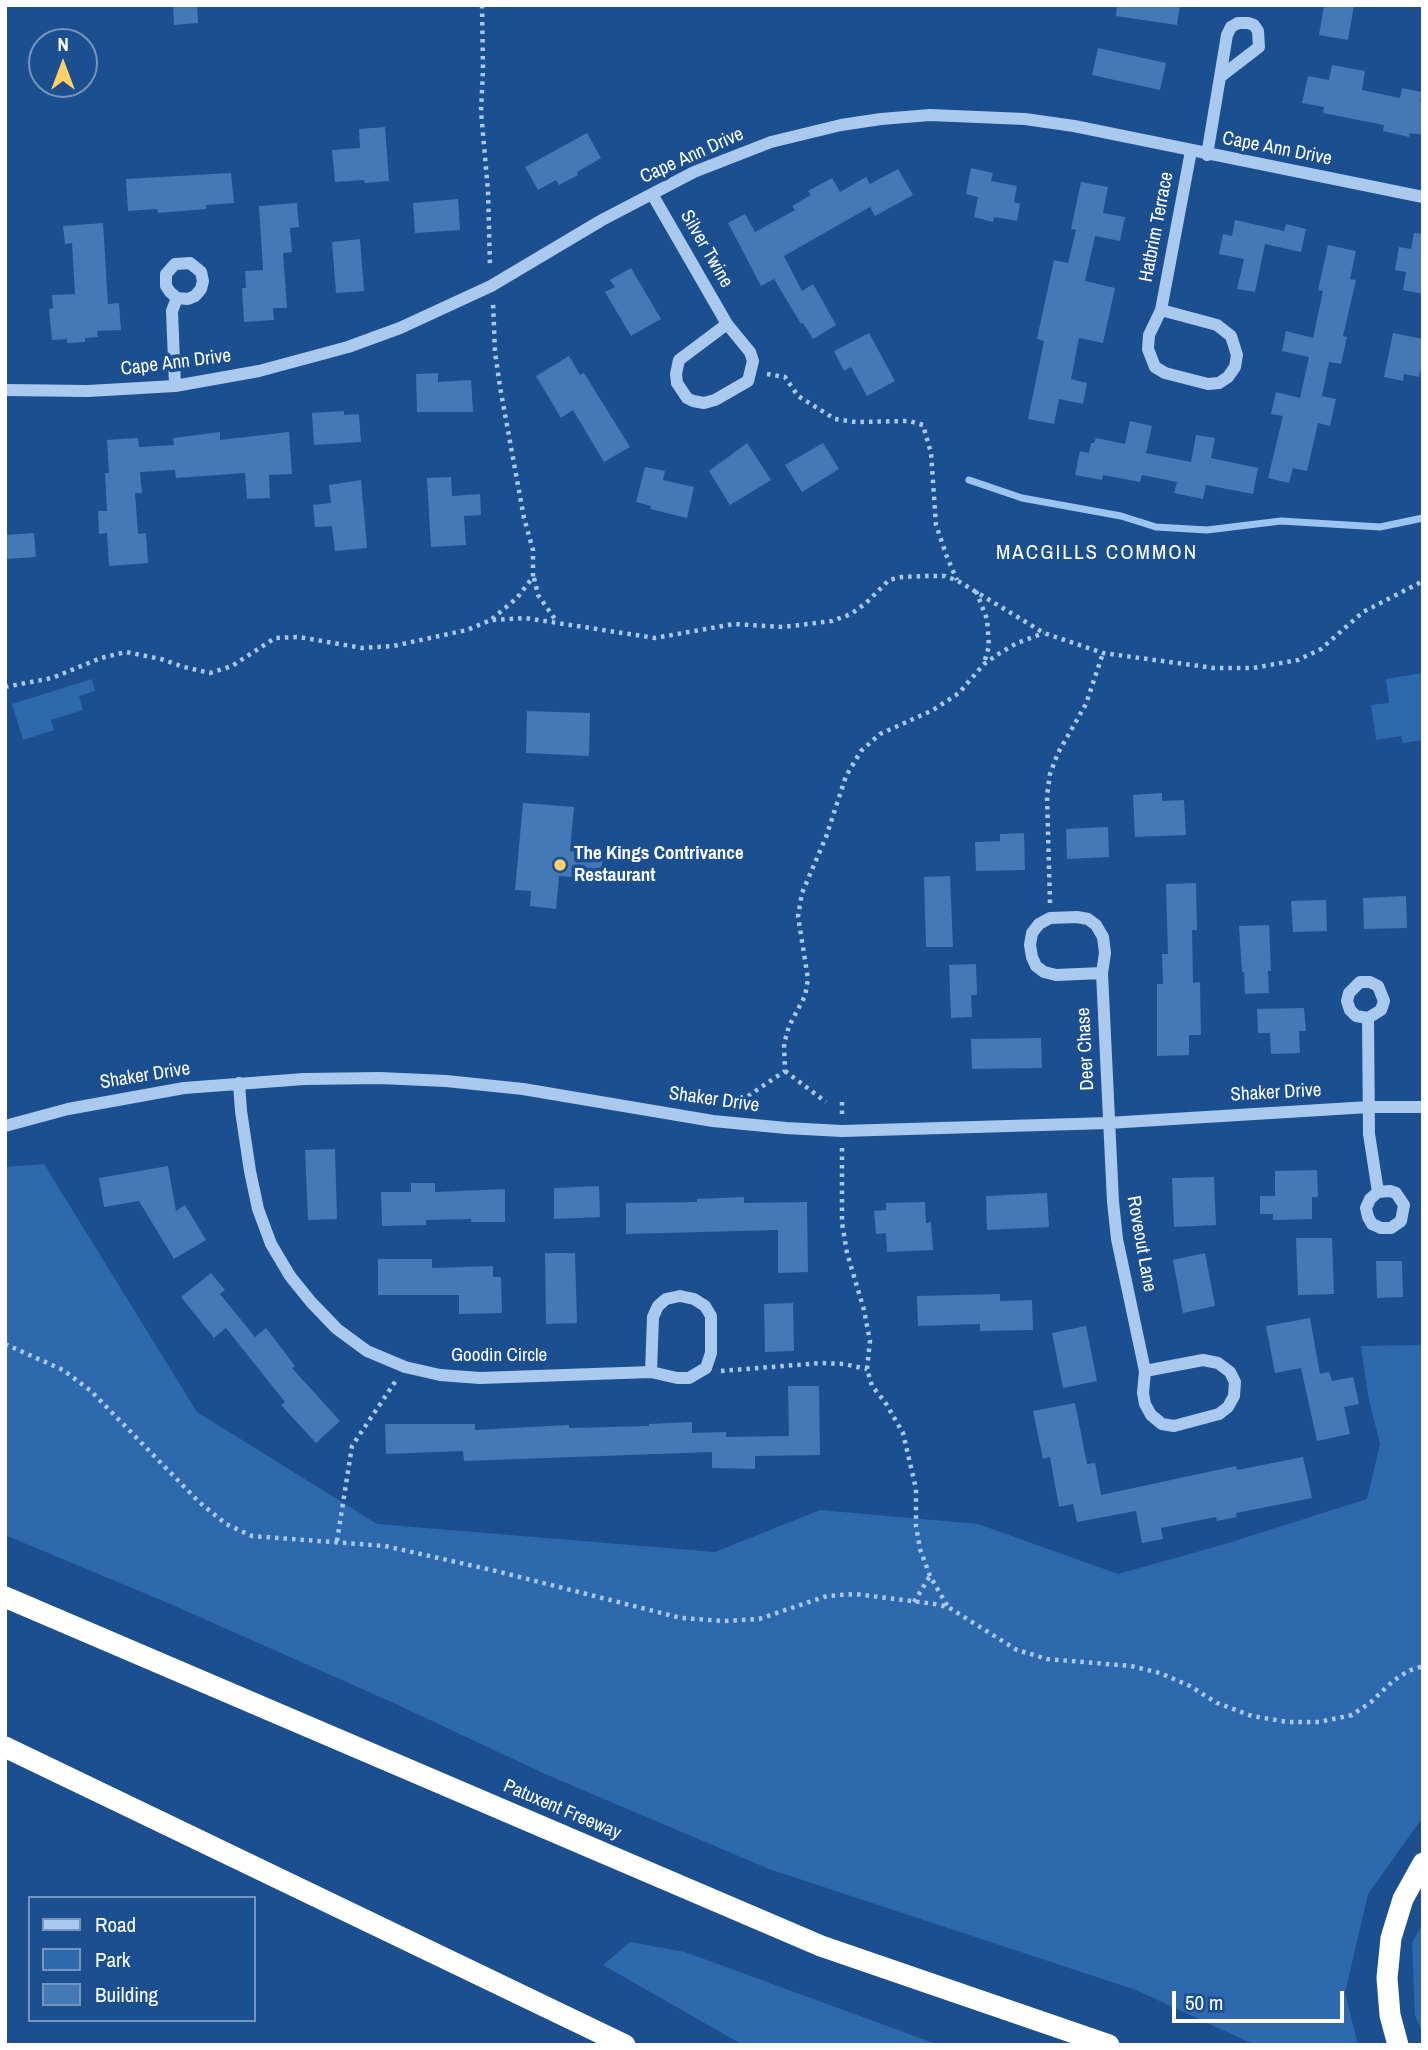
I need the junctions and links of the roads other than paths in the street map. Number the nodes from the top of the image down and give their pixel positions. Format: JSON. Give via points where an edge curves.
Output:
{"nodes":[{"id":1,"x":1220,"y":77,"type":"dead end"},
{"id":2,"x":1191,"y":151,"type":"junction"},
{"id":3,"x":1207,"y":155,"type":"junction"},
{"id":4,"x":652,"y":194,"type":"junction"},
{"id":5,"x":1423,"y":197,"type":"edge"},
{"id":6,"x":177,"y":298,"type":"dead end"},
{"id":7,"x":1161,"y":310,"type":"junction"},
{"id":8,"x":727,"y":324,"type":"junction"},
{"id":9,"x":175,"y":386,"type":"junction"},
{"id":10,"x":5,"y":390,"type":"edge"},
{"id":11,"x":1101,"y":973,"type":"junction"},
{"id":12,"x":1368,"y":1018,"type":"dead end"},
{"id":13,"x":239,"y":1083,"type":"junction"},
{"id":14,"x":1369,"y":1107,"type":"junction"},
{"id":15,"x":1423,"y":1107,"type":"edge"},
{"id":16,"x":1108,"y":1123,"type":"junction"},
{"id":17,"x":5,"y":1126,"type":"edge"},
{"id":18,"x":1378,"y":1192,"type":"dead end"},
{"id":19,"x":1145,"y":1371,"type":"junction"},
{"id":20,"x":652,"y":1372,"type":"junction"},
{"id":21,"x":5,"y":1597,"type":"edge"},
{"id":22,"x":5,"y":1748,"type":"edge"},
{"id":23,"x":1423,"y":1863,"type":"edge"},
{"id":24,"x":625,"y":2045,"type":"edge"},
{"id":25,"x":1109,"y":2045,"type":"edge"},
{"id":26,"x":1398,"y":2045,"type":"edge"}],
"edges":[{"from":1,"to":3,"type":"street"},
{"from":2,"to":3,"type":"street","name":"Cape Ann Drive"},
{"from":2,"to":4,"type":"street","name":"Cape Ann Drive","via":[[1025,119],[918,116],[841,125],[771,142]]},
{"from":2,"to":7,"type":"street","name":"Hatbrim Terrace"},
{"from":3,"to":5,"type":"street","name":"Cape Ann Drive"},
{"from":4,"to":8,"type":"street","name":"Silver Twine"},
{"from":4,"to":9,"type":"street","name":"Cape Ann Drive","via":[[491,286],[400,328],[260,371]]},
{"from":6,"to":9,"type":"street","via":[[172,311]]},
{"from":7,"to":7,"type":"street","name":"Hatbrim Terrace","via":[[1217,325],[1231,336],[1237,355],[1228,377],[1208,384],[1155,367],[1147,349]]},
{"from":8,"to":8,"type":"street","name":"Silver Twine","via":[[679,360],[676,373],[681,391],[693,401],[715,400],[748,382],[753,361],[750,352]]},
{"from":9,"to":10,"type":"street","name":"Cape Ann Drive"},
{"from":11,"to":11,"type":"street","name":"Deer Chase","via":[[1103,937],[1088,919],[1050,918],[1032,933],[1036,966],[1056,975]]},
{"from":11,"to":16,"type":"street","name":"Deer Chase"},
{"from":12,"to":14,"type":"street"},
{"from":13,"to":16,"type":"street","name":"Shaker Drive","via":[[380,1078],[446,1081],[797,1129]]},
{"from":13,"to":17,"type":"street","name":"Shaker Drive","via":[[126,1098]]},
{"from":13,"to":20,"type":"street","name":"Goodin Circle","via":[[250,1171],[271,1244],[297,1285],[337,1329],[367,1351],[405,1367],[480,1378]]},
{"from":14,"to":15,"type":"street","name":"Shaker Drive"},
{"from":14,"to":16,"type":"street","name":"Shaker Drive"},
{"from":14,"to":18,"type":"street"},
{"from":16,"to":19,"type":"street","name":"Roveout Lane","via":[[1117,1239]]},
{"from":19,"to":19,"type":"street","name":"Roveout Lane","via":[[1203,1360],[1218,1363],[1230,1372],[1234,1396],[1219,1414],[1174,1426],[1162,1424],[1145,1404]]},
{"from":20,"to":20,"type":"street","name":"Goodin Circle","via":[[689,1378],[706,1368],[711,1353],[711,1316],[694,1298],[666,1299],[658,1306],[653,1317]]},
{"from":21,"to":25,"type":"highway","name":"Patuxent Freeway","via":[[821,1946]]},
{"from":22,"to":24,"type":"highway"},
{"from":23,"to":26,"type":"highway","via":[[1403,1899],[1391,1938],[1387,1978]]}]}
